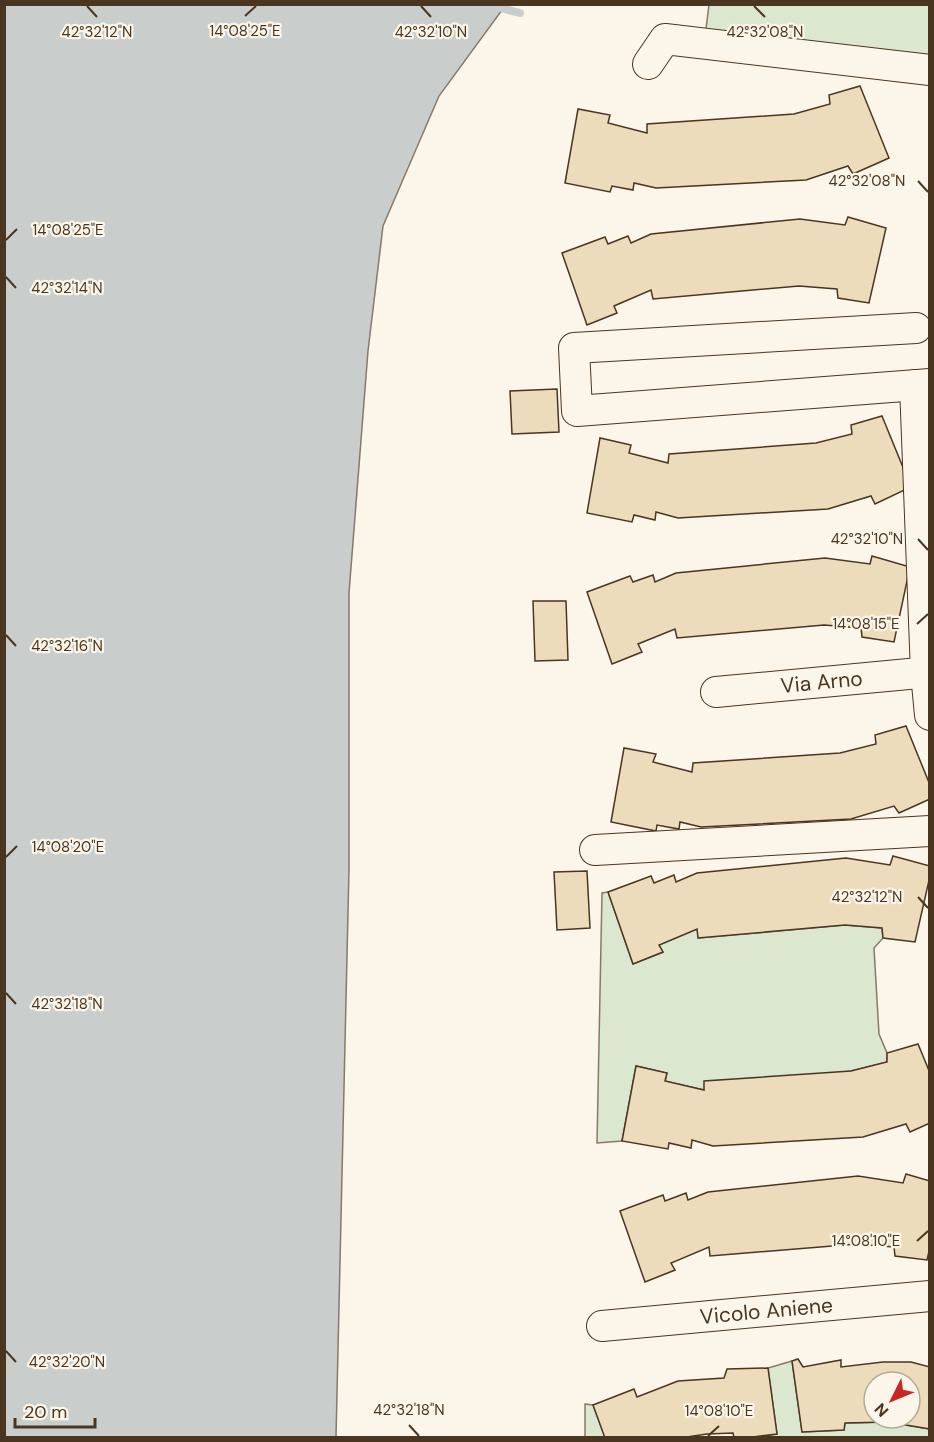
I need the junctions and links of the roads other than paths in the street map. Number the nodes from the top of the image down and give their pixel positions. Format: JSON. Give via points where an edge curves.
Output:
{"nodes":[{"id":1,"x":648,"y":64,"type":"dead end"},
{"id":2,"x":930,"y":70,"type":"edge"},
{"id":3,"x":916,"y":328,"type":"dead end"},
{"id":4,"x":922,"y":384,"type":"edge"},
{"id":5,"x":928,"y":673,"type":"edge"},
{"id":6,"x":716,"y":692,"type":"dead end"},
{"id":7,"x":930,"y":715,"type":"edge"},
{"id":8,"x":930,"y":831,"type":"edge"},
{"id":9,"x":595,"y":849,"type":"dead end"},
{"id":10,"x":930,"y":1296,"type":"edge"},
{"id":11,"x":602,"y":1326,"type":"dead end"}],
"edges":[{"from":1,"to":2,"type":"street","via":[[665,39]]},
{"from":3,"to":4,"type":"street","via":[[574,348],[577,411]]},
{"from":4,"to":5,"type":"street"},
{"from":5,"to":6,"type":"street","name":"Via Arno"},
{"from":5,"to":7,"type":"street"},
{"from":8,"to":9,"type":"street"},
{"from":10,"to":11,"type":"street","name":"Vicolo Aniene"}]}
